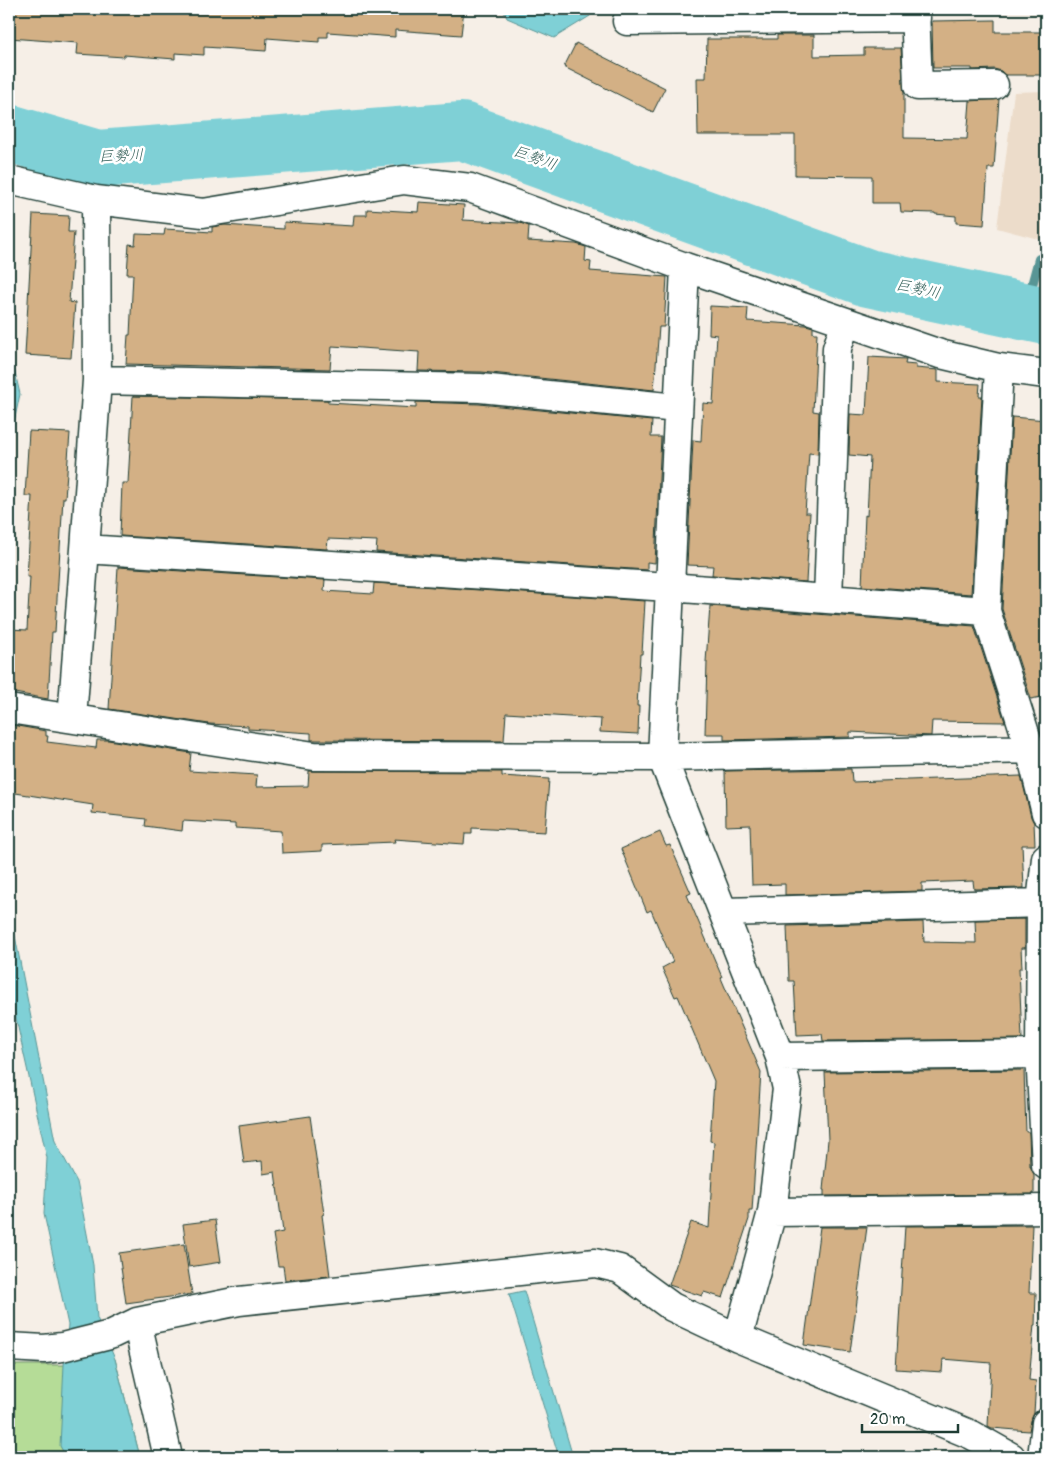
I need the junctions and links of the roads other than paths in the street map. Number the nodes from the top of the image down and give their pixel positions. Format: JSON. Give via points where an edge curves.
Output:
{"nodes":[{"id":1,"x":916,"y":14,"type":"edge"},
{"id":2,"x":627,"y":22,"type":"dead end"},
{"id":3,"x":994,"y":85,"type":"dead end"},
{"id":4,"x":9,"y":180,"type":"edge"},
{"id":5,"x":96,"y":200,"type":"junction"},
{"id":6,"x":684,"y":267,"type":"junction"},
{"id":7,"x":846,"y":322,"type":"junction"},
{"id":8,"x":999,"y":368,"type":"junction"},
{"id":9,"x":1046,"y":374,"type":"edge"},
{"id":10,"x":97,"y":380,"type":"junction"},
{"id":11,"x":677,"y":408,"type":"junction"},
{"id":12,"x":86,"y":550,"type":"junction"},
{"id":13,"x":669,"y":587,"type":"junction"},
{"id":14,"x":828,"y":599,"type":"junction"},
{"id":15,"x":986,"y":611,"type":"junction"},
{"id":16,"x":9,"y":709,"type":"edge"},
{"id":17,"x":72,"y":718,"type":"junction"},
{"id":18,"x":1030,"y":749,"type":"junction"},
{"id":19,"x":662,"y":757,"type":"junction"},
{"id":20,"x":1046,"y":813,"type":"edge"},
{"id":21,"x":1046,"y":858,"type":"edge"},
{"id":22,"x":1041,"y":904,"type":"junction"},
{"id":23,"x":724,"y":912,"type":"junction"},
{"id":24,"x":1040,"y":1054,"type":"junction"},
{"id":25,"x":780,"y":1057,"type":"junction"},
{"id":26,"x":1046,"y":1164,"type":"edge"},
{"id":27,"x":1046,"y":1209,"type":"edge"},
{"id":28,"x":772,"y":1212,"type":"junction"},
{"id":29,"x":137,"y":1322,"type":"junction"},
{"id":30,"x":738,"y":1338,"type":"junction"},
{"id":31,"x":9,"y":1347,"type":"edge"},
{"id":32,"x":1046,"y":1423,"type":"edge"},
{"id":33,"x":168,"y":1457,"type":"edge"},
{"id":34,"x":1011,"y":1457,"type":"edge"},
{"id":35,"x":1042,"y":1457,"type":"edge"}],
"edges":[{"from":1,"to":2,"type":"street"},
{"from":1,"to":3,"type":"street","via":[[918,86]]},
{"from":4,"to":5,"type":"street"},
{"from":5,"to":6,"type":"street","via":[[202,213],[404,180],[470,188]]},
{"from":5,"to":10,"type":"street"},
{"from":6,"to":7,"type":"street"},
{"from":6,"to":11,"type":"street"},
{"from":7,"to":8,"type":"street","via":[[940,354]]},
{"from":7,"to":14,"type":"street","via":[[837,348]]},
{"from":8,"to":9,"type":"street"},
{"from":8,"to":15,"type":"street"},
{"from":10,"to":11,"type":"street","via":[[480,388]]},
{"from":10,"to":12,"type":"street"},
{"from":11,"to":13,"type":"street"},
{"from":12,"to":13,"type":"street"},
{"from":12,"to":17,"type":"street"},
{"from":13,"to":14,"type":"street"},
{"from":13,"to":19,"type":"street"},
{"from":14,"to":15,"type":"street"},
{"from":15,"to":18,"type":"street"},
{"from":16,"to":17,"type":"street"},
{"from":17,"to":19,"type":"street","via":[[314,756]]},
{"from":18,"to":19,"type":"street"},
{"from":18,"to":20,"type":"street"},
{"from":19,"to":23,"type":"street"},
{"from":21,"to":22,"type":"street"},
{"from":22,"to":23,"type":"street"},
{"from":22,"to":24,"type":"street"},
{"from":23,"to":25,"type":"street"},
{"from":24,"to":25,"type":"street"},
{"from":24,"to":26,"type":"street"},
{"from":25,"to":28,"type":"street","via":[[787,1089]]},
{"from":27,"to":28,"type":"street"},
{"from":28,"to":30,"type":"street"},
{"from":29,"to":30,"type":"street","via":[[239,1301],[595,1263],[620,1269],[672,1307]]},
{"from":29,"to":31,"type":"street","via":[[110,1335],[62,1348]]},
{"from":29,"to":33,"type":"street"},
{"from":30,"to":34,"type":"street","via":[[972,1435]]},
{"from":32,"to":35,"type":"street"}]}
